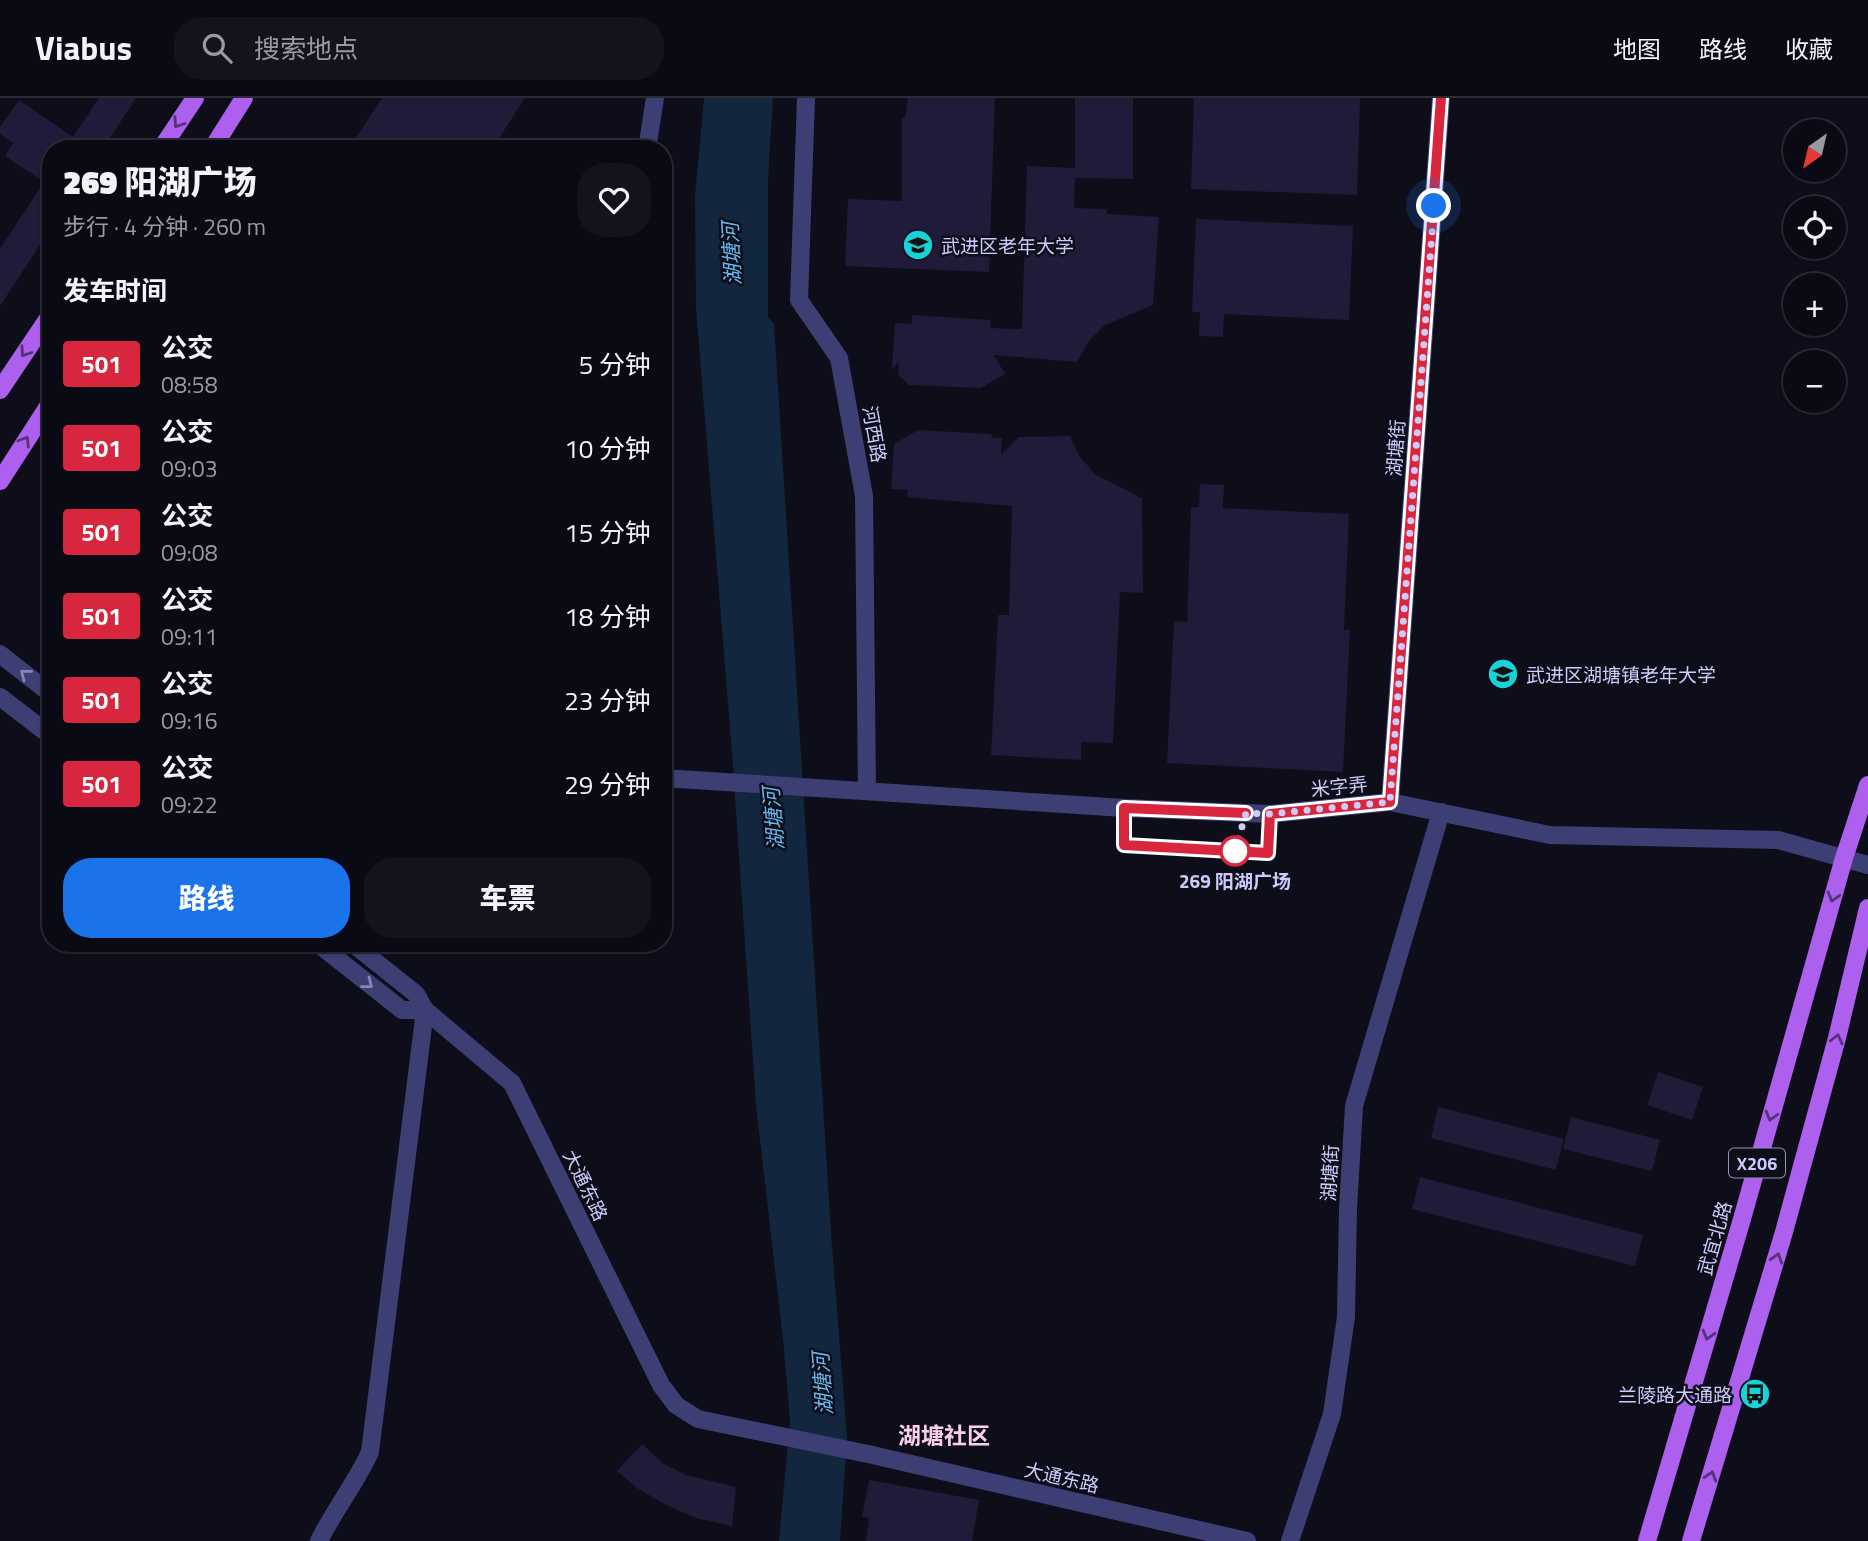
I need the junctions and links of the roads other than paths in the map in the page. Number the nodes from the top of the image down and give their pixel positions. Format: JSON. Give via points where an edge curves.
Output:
{"nodes":[{"id":1,"x":195,"y":98,"type":"edge"},
{"id":2,"x":244,"y":98,"type":"edge"},
{"id":3,"x":654,"y":98,"type":"edge"},
{"id":4,"x":806,"y":98,"type":"edge"},
{"id":5,"x":1441,"y":98,"type":"edge"},
{"id":6,"x":167,"y":140,"type":"edge"},
{"id":7,"x":218,"y":140,"type":"edge"},
{"id":8,"x":648,"y":140,"type":"edge"},
{"id":9,"x":42,"y":327,"type":"edge"},
{"id":10,"x":0,"y":390,"type":"edge"},
{"id":11,"x":42,"y":416,"type":"edge"},
{"id":12,"x":0,"y":481,"type":"edge"},
{"id":13,"x":0,"y":654,"type":"edge"},
{"id":14,"x":42,"y":687,"type":"edge"},
{"id":15,"x":0,"y":697,"type":"edge"},
{"id":16,"x":42,"y":730,"type":"edge"},
{"id":17,"x":672,"y":779,"type":"edge"},
{"id":18,"x":1868,"y":785,"type":"edge"},
{"id":19,"x":867,"y":791,"type":"junction"},
{"id":20,"x":1390,"y":802,"type":"junction"},
{"id":21,"x":1441,"y":812,"type":"junction"},
{"id":22,"x":1844,"y":858,"type":"junction"},
{"id":23,"x":1868,"y":865,"type":"edge"},
{"id":24,"x":1868,"y":908,"type":"edge"},
{"id":25,"x":328,"y":952,"type":"edge"},
{"id":26,"x":363,"y":952,"type":"edge"},
{"id":27,"x":425,"y":1010,"type":"junction"},
{"id":28,"x":319,"y":1541,"type":"edge"},
{"id":29,"x":1247,"y":1541,"type":"edge"},
{"id":30,"x":1290,"y":1541,"type":"edge"},
{"id":31,"x":1647,"y":1541,"type":"edge"},
{"id":32,"x":1691,"y":1541,"type":"edge"}],
"edges":[{"from":1,"to":6,"type":"main road","one_way":true},
{"from":2,"to":7,"type":"main road"},
{"from":3,"to":8,"type":"street"},
{"from":4,"to":19,"type":"street","name":"河西路","via":[[799,300],[839,358],[864,496]]},
{"from":5,"to":20,"type":"street","name":"湖塘街"},
{"from":9,"to":10,"type":"main road","one_way":true},
{"from":12,"to":11,"type":"main road","one_way":true},
{"from":14,"to":13,"type":"street","one_way":true},
{"from":15,"to":16,"type":"street"},
{"from":17,"to":19,"type":"street","name":"米字弄"},
{"from":18,"to":22,"type":"main road","name":"武宜北路","number":"X206"},
{"from":19,"to":20,"type":"street","name":"米字弄","via":[[1270,814]]},
{"from":20,"to":21,"type":"street","name":"米字弄"},
{"from":21,"to":22,"type":"street","name":"米字弄","via":[[1550,835],[1778,840]]},
{"from":21,"to":30,"type":"street","name":"湖塘街","via":[[1354,1106],[1346,1317],[1332,1414]]},
{"from":22,"to":23,"type":"street","name":"米字弄"},
{"from":22,"to":31,"type":"main road","name":"武宜北路","number":"X206","one_way":true},
{"from":32,"to":24,"type":"main road","number":"X206","one_way":true,"via":[[1784,1232]]},
{"from":25,"to":27,"type":"street","name":"大通东路","one_way":true,"via":[[402,1010]]},
{"from":26,"to":27,"type":"street","name":"大通东路","via":[[415,994]]},
{"from":27,"to":28,"type":"street","via":[[370,1452]]},
{"from":27,"to":29,"type":"street","name":"大通东路","via":[[512,1083],[661,1385],[676,1405],[698,1419]]}]}
